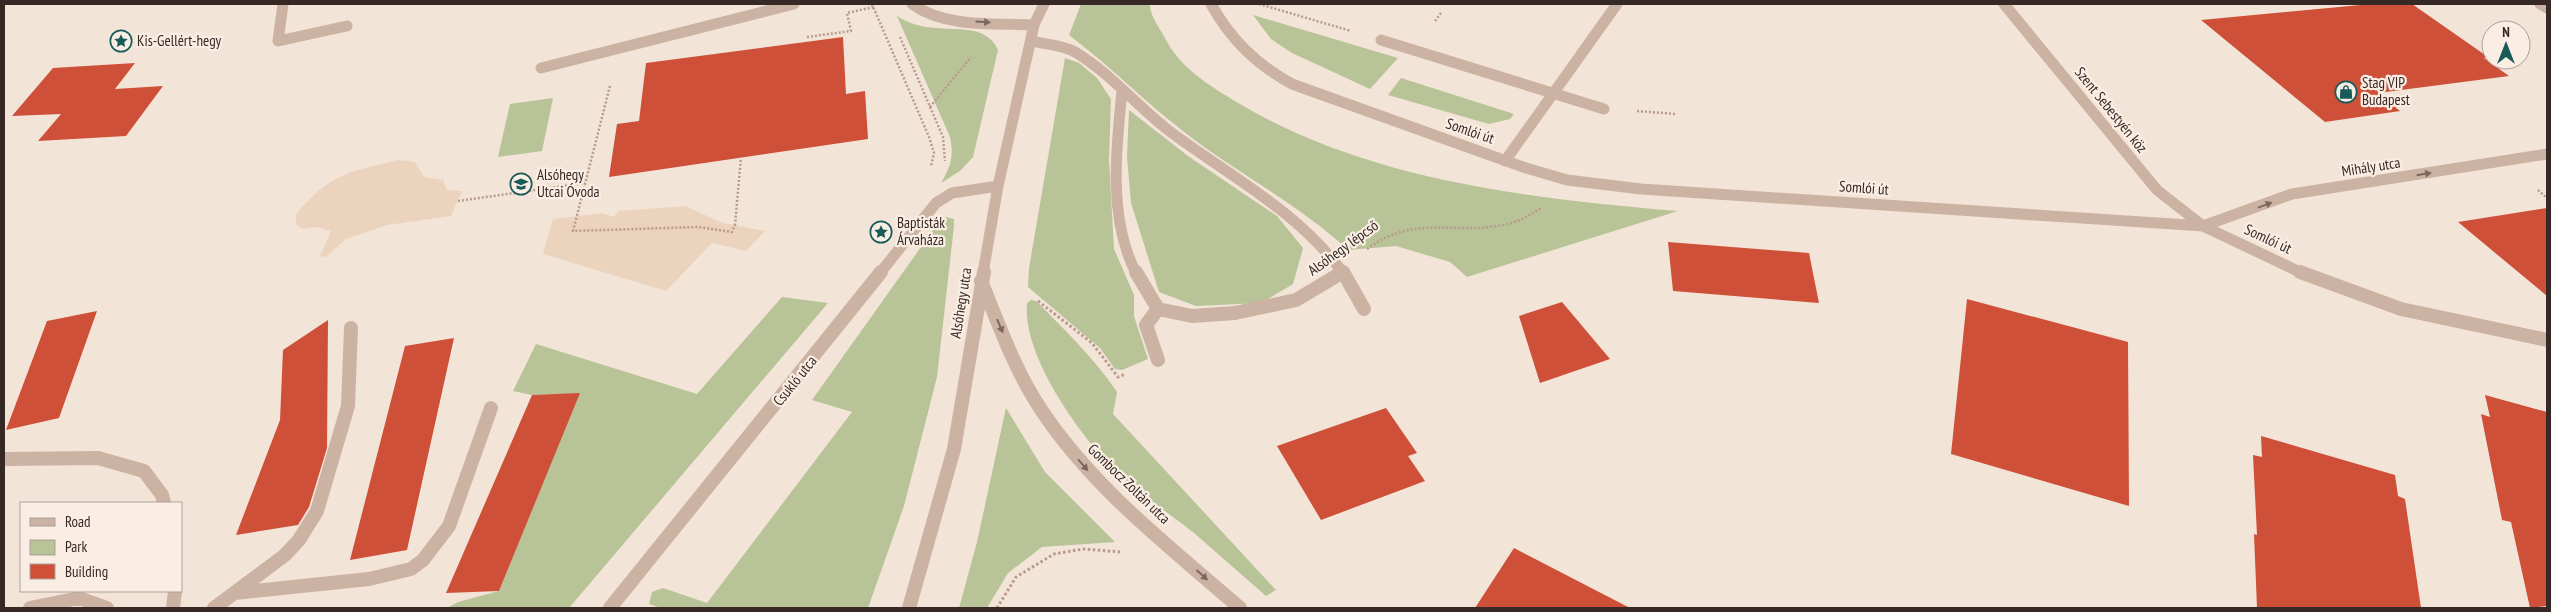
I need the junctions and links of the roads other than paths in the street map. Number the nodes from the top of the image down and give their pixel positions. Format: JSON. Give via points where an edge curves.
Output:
{"nodes":[{"id":1,"x":283,"y":4,"type":"edge"},
{"id":2,"x":794,"y":4,"type":"edge"},
{"id":3,"x":912,"y":4,"type":"edge"},
{"id":4,"x":1044,"y":4,"type":"edge"},
{"id":5,"x":1211,"y":4,"type":"edge"},
{"id":6,"x":1617,"y":4,"type":"edge"},
{"id":7,"x":2004,"y":4,"type":"edge"},
{"id":8,"x":2540,"y":4,"type":"edge"},
{"id":9,"x":2547,"y":8,"type":"edge"},
{"id":10,"x":1034,"y":24,"type":"junction"},
{"id":11,"x":347,"y":26,"type":"dead end"},
{"id":12,"x":1381,"y":40,"type":"dead end"},
{"id":13,"x":1031,"y":41,"type":"junction"},
{"id":14,"x":540,"y":68,"type":"dead end"},
{"id":15,"x":1122,"y":91,"type":"junction"},
{"id":16,"x":1553,"y":94,"type":"junction"},
{"id":17,"x":1604,"y":109,"type":"road end"},
{"id":18,"x":2547,"y":154,"type":"edge"},
{"id":19,"x":1505,"y":161,"type":"junction"},
{"id":20,"x":998,"y":186,"type":"junction"},
{"id":21,"x":2203,"y":226,"type":"junction"},
{"id":22,"x":1343,"y":272,"type":"junction"},
{"id":23,"x":981,"y":281,"type":"junction"},
{"id":24,"x":1158,"y":309,"type":"junction"},
{"id":25,"x":1364,"y":309,"type":"dead end"},
{"id":26,"x":351,"y":328,"type":"dead end"},
{"id":27,"x":2547,"y":340,"type":"edge"},
{"id":28,"x":1158,"y":360,"type":"road end"},
{"id":29,"x":491,"y":408,"type":"dead end"},
{"id":30,"x":4,"y":459,"type":"edge"},
{"id":31,"x":164,"y":502,"type":"edge"},
{"id":32,"x":175,"y":592,"type":"edge"},
{"id":33,"x":235,"y":593,"type":"junction"},
{"id":34,"x":30,"y":608,"type":"edge"},
{"id":35,"x":107,"y":608,"type":"edge"},
{"id":36,"x":173,"y":608,"type":"edge"},
{"id":37,"x":214,"y":608,"type":"edge"},
{"id":38,"x":610,"y":608,"type":"edge"},
{"id":39,"x":910,"y":608,"type":"edge"},
{"id":40,"x":1240,"y":608,"type":"edge"}],
"edges":[{"from":1,"to":11,"type":"street","via":[[278,41]]},
{"from":2,"to":14,"type":"street"},
{"from":3,"to":10,"type":"street","one_way":true,"via":[[922,11],[960,20]]},
{"from":4,"to":10,"type":"street","name":"Alsóhegy utca"},
{"from":5,"to":19,"type":"street","name":"Somlói út","via":[[1241,49],[1270,73],[1362,111]]},
{"from":6,"to":16,"type":"street"},
{"from":7,"to":21,"type":"street","name":"Szent Sebestyén köz","via":[[2157,190]]},
{"from":8,"to":9,"type":"street"},
{"from":10,"to":13,"type":"street","name":"Alsóhegy utca"},
{"from":12,"to":16,"type":"street"},
{"from":13,"to":15,"type":"street","via":[[1073,51],[1100,69]]},
{"from":13,"to":20,"type":"street","name":"Alsóhegy utca"},
{"from":15,"to":22,"type":"street","via":[[1202,156],[1258,191],[1296,220]]},
{"from":15,"to":24,"type":"street","via":[[1118,130],[1121,216],[1131,262]]},
{"from":16,"to":17,"type":"street"},
{"from":16,"to":19,"type":"street"},
{"from":21,"to":18,"type":"street","name":"Mihály utca","one_way":true,"via":[[2292,194]]},
{"from":19,"to":21,"type":"street","name":"Somlói út","via":[[1567,180],[1641,189]]},
{"from":20,"to":23,"type":"street","name":"Alsóhegy utca"},
{"from":20,"to":38,"type":"street","name":"Csukló utca","via":[[952,193],[936,203]]},
{"from":21,"to":27,"type":"street","name":"Somlói út","via":[[2311,277],[2401,309]]},
{"from":22,"to":24,"type":"street","name":"Alsóhegy lépcső","via":[[1296,300],[1235,313],[1192,316]]},
{"from":22,"to":25,"type":"street"},
{"from":23,"to":39,"type":"street","name":"Alsóhegy utca","via":[[954,448]]},
{"from":23,"to":40,"type":"street","name":"Gombocz Zoltán utca","one_way":true,"via":[[1020,373],[1043,412],[1083,466]]},
{"from":24,"to":28,"type":"street","via":[[1146,326]]},
{"from":26,"to":33,"type":"street","via":[[348,406],[317,511],[299,540],[285,554]]},
{"from":29,"to":33,"type":"street","via":[[449,526],[424,560],[411,569],[369,579]]},
{"from":30,"to":31,"type":"street","via":[[98,458],[144,471]]},
{"from":32,"to":36,"type":"street"},
{"from":33,"to":37,"type":"street"},
{"from":34,"to":35,"type":"street","via":[[79,598]]}]}
